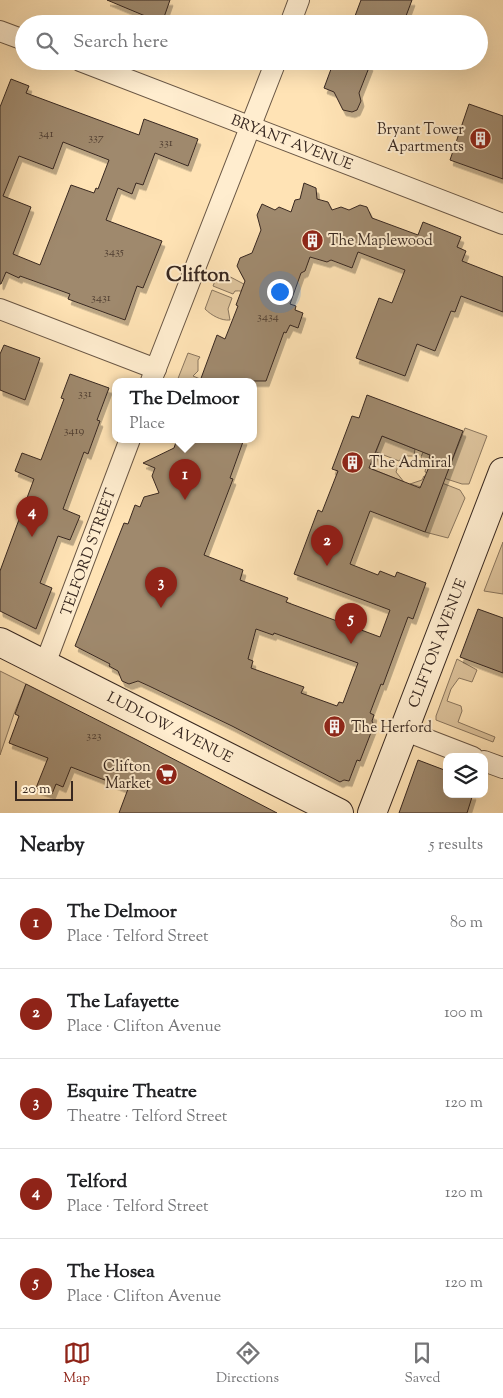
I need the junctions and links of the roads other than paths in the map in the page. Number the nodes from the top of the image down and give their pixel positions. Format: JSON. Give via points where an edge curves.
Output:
{"nodes":[{"id":1,"x":299,"y":0,"type":"edge"},
{"id":2,"x":293,"y":15,"type":"edge"},
{"id":3,"x":0,"y":30,"type":"edge"},
{"id":4,"x":15,"y":36,"type":"edge"},
{"id":5,"x":104,"y":70,"type":"edge"},
{"id":6,"x":272,"y":70,"type":"edge"},
{"id":7,"x":250,"y":126,"type":"junction"},
{"id":8,"x":503,"y":224,"type":"edge"},
{"id":9,"x":0,"y":309,"type":"edge"},
{"id":10,"x":153,"y":375,"type":"edge"},
{"id":11,"x":128,"y":443,"type":"edge"},
{"id":12,"x":500,"y":487,"type":"edge"},
{"id":13,"x":0,"y":642,"type":"edge"},
{"id":14,"x":45,"y":664,"type":"junction"},
{"id":15,"x":403,"y":730,"type":"junction"},
{"id":16,"x":463,"y":753,"type":"edge"},
{"id":17,"x":488,"y":762,"type":"edge"},
{"id":18,"x":503,"y":768,"type":"edge"},
{"id":19,"x":339,"y":813,"type":"edge"},
{"id":20,"x":372,"y":813,"type":"edge"}],
"edges":[{"from":1,"to":2,"type":"street"},
{"from":3,"to":4,"type":"street"},
{"from":5,"to":7,"type":"street","name":"BRYANT AVENUE"},
{"from":6,"to":7,"type":"street"},
{"from":7,"to":8,"type":"street","name":"BRYANT AVENUE"},
{"from":7,"to":10,"type":"street"},
{"from":9,"to":10,"type":"street"},
{"from":11,"to":14,"type":"street","name":"TELFORD STREET"},
{"from":12,"to":15,"type":"main road","name":"CLIFTON AVENUE"},
{"from":13,"to":14,"type":"main road","name":"LUDLOW AVENUE"},
{"from":14,"to":19,"type":"main road","name":"LUDLOW AVENUE"},
{"from":15,"to":16,"type":"street"},
{"from":15,"to":20,"type":"main road","name":"CLIFTON AVENUE"},
{"from":17,"to":18,"type":"street"}]}
